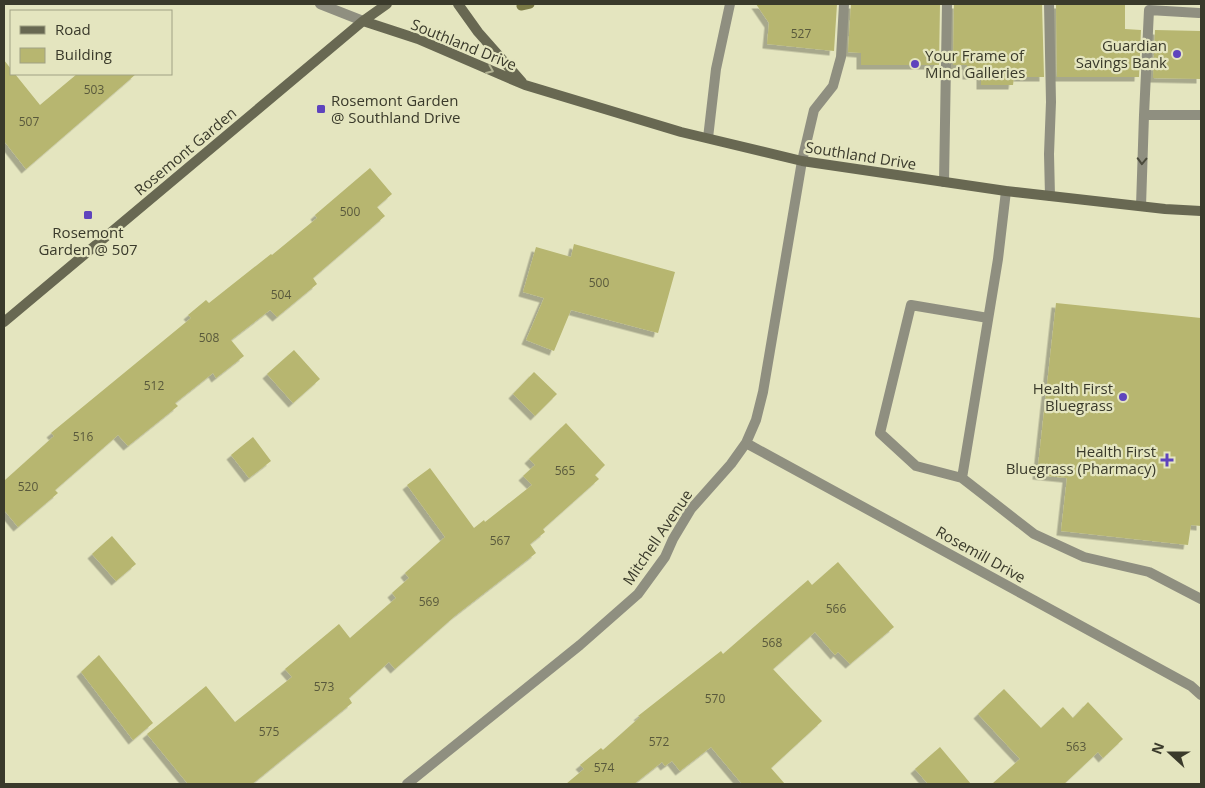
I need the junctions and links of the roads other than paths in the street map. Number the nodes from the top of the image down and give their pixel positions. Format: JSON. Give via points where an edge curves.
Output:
{"nodes":[{"id":1,"x":320,"y":4,"type":"edge"},
{"id":2,"x":387,"y":4,"type":"edge"},
{"id":3,"x":458,"y":4,"type":"edge"},
{"id":4,"x":730,"y":4,"type":"edge"},
{"id":5,"x":844,"y":4,"type":"edge"},
{"id":6,"x":947,"y":4,"type":"edge"},
{"id":7,"x":1049,"y":4,"type":"edge"},
{"id":8,"x":1148,"y":7,"type":"edge"},
{"id":9,"x":1199,"y":13,"type":"dead end"},
{"id":10,"x":363,"y":21,"type":"junction"},
{"id":11,"x":525,"y":85,"type":"junction"},
{"id":12,"x":1144,"y":115,"type":"junction"},
{"id":13,"x":1201,"y":115,"type":"edge"},
{"id":14,"x":708,"y":138,"type":"junction"},
{"id":15,"x":802,"y":161,"type":"junction"},
{"id":16,"x":944,"y":182,"type":"junction"},
{"id":17,"x":1006,"y":191,"type":"junction"},
{"id":18,"x":1050,"y":196,"type":"junction"},
{"id":19,"x":1141,"y":206,"type":"junction"},
{"id":20,"x":1201,"y":211,"type":"edge"},
{"id":21,"x":988,"y":318,"type":"junction"},
{"id":22,"x":4,"y":322,"type":"edge"},
{"id":23,"x":746,"y":442,"type":"junction"},
{"id":24,"x":962,"y":478,"type":"junction"},
{"id":25,"x":1201,"y":599,"type":"edge"},
{"id":26,"x":1201,"y":695,"type":"edge"},
{"id":27,"x":407,"y":784,"type":"edge"}],
"edges":[{"from":1,"to":10,"type":"street"},
{"from":2,"to":10,"type":"main road","name":"Rosemont Garden"},
{"from":3,"to":11,"type":"main road","name":"Southland Drive"},
{"from":4,"to":14,"type":"street","via":[[716,69]]},
{"from":5,"to":15,"type":"street","name":"Mitchell Avenue","via":[[842,56],[838,71],[833,86],[814,110]]},
{"from":6,"to":16,"type":"street"},
{"from":7,"to":18,"type":"street"},
{"from":8,"to":9,"type":"street"},
{"from":8,"to":12,"type":"street"},
{"from":10,"to":11,"type":"main road","name":"Southland Drive","one_way":true,"via":[[418,39]]},
{"from":10,"to":22,"type":"main road","name":"Rosemont Garden"},
{"from":11,"to":14,"type":"main road","name":"Southland Drive"},
{"from":12,"to":13,"type":"street"},
{"from":12,"to":19,"type":"street","one_way":true},
{"from":14,"to":15,"type":"main road","name":"Southland Drive"},
{"from":15,"to":16,"type":"main road","name":"Southland Drive"},
{"from":15,"to":23,"type":"street","name":"Mitchell Avenue","via":[[763,392]]},
{"from":16,"to":17,"type":"main road","name":"Southland Drive"},
{"from":17,"to":18,"type":"main road","name":"Southland Drive"},
{"from":17,"to":21,"type":"street"},
{"from":18,"to":19,"type":"main road","name":"Southland Drive"},
{"from":19,"to":20,"type":"main road","name":"Southland Drive"},
{"from":21,"to":24,"type":"street"},
{"from":21,"to":24,"type":"street","via":[[911,306],[880,433],[916,466]]},
{"from":23,"to":26,"type":"street","name":"Rosemill Drive","via":[[1191,686]]},
{"from":23,"to":27,"type":"street","name":"Mitchell Avenue","via":[[731,464],[690,509],[665,557],[638,594],[580,645]]},
{"from":24,"to":25,"type":"street","via":[[1034,534],[1084,557],[1149,572]]}]}
